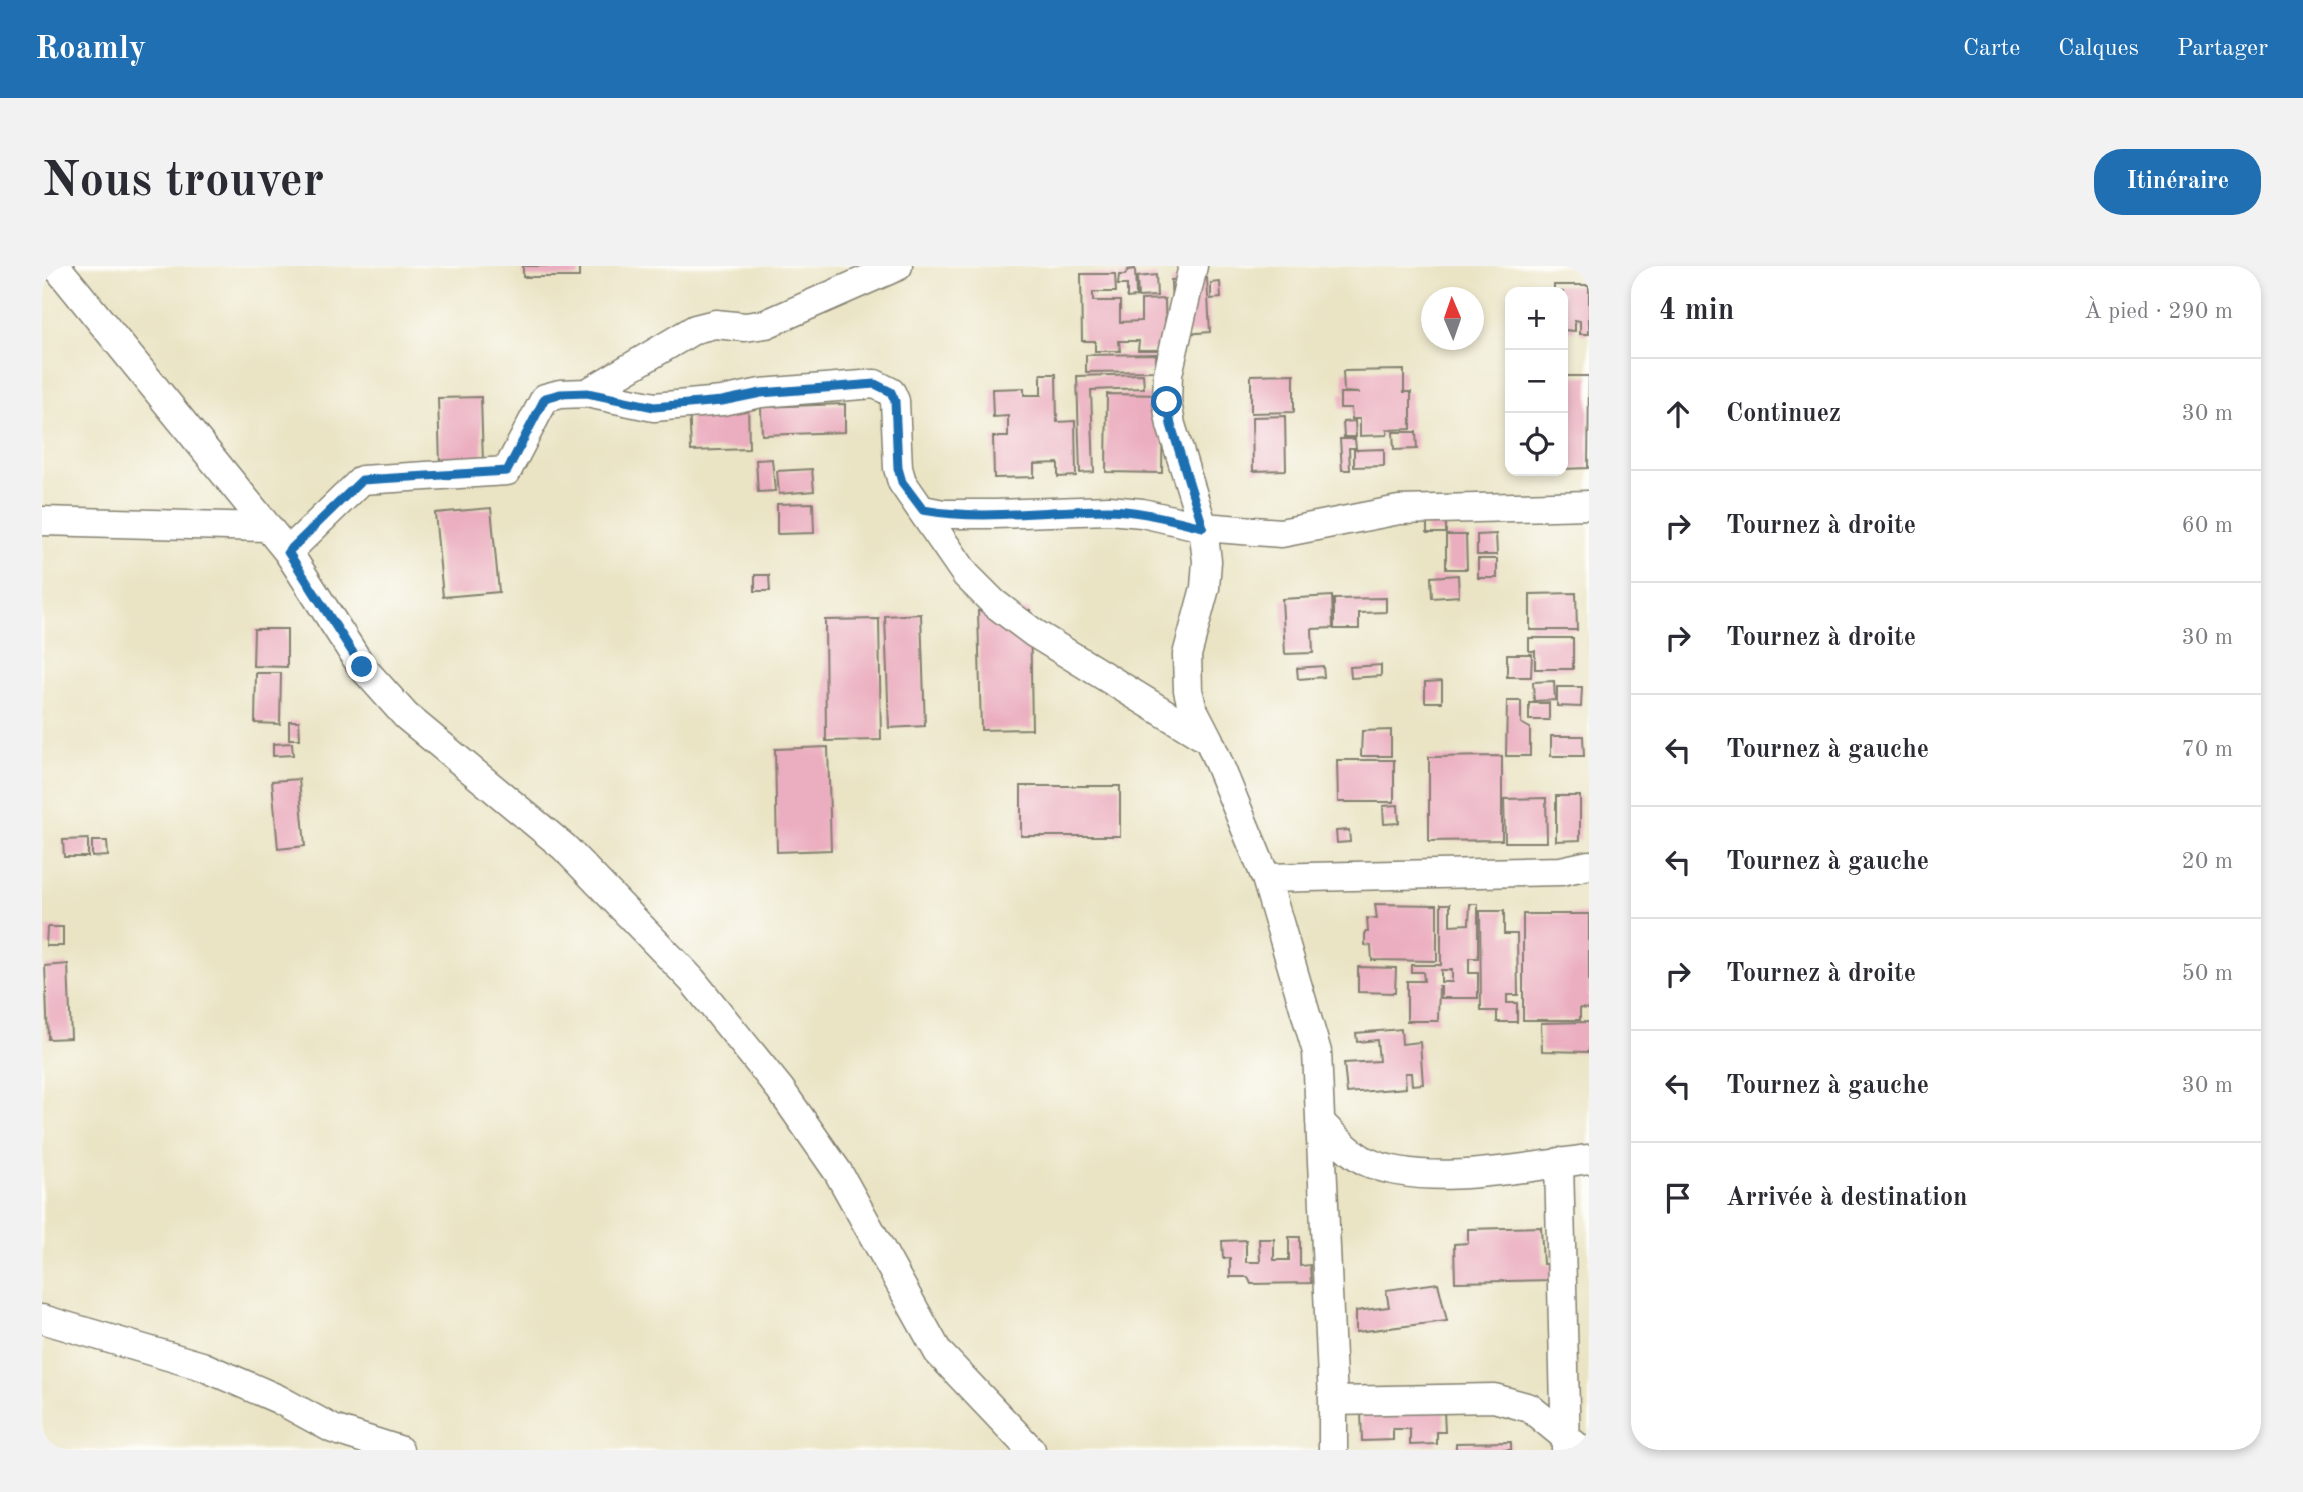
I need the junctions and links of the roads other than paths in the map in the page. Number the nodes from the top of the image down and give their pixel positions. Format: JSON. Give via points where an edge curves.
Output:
{"nodes":[{"id":1,"x":56,"y":266,"type":"edge"},
{"id":2,"x":898,"y":266,"type":"edge"},
{"id":3,"x":1193,"y":266,"type":"edge"},
{"id":4,"x":587,"y":393,"type":"junction"},
{"id":5,"x":1589,"y":505,"type":"edge"},
{"id":6,"x":923,"y":510,"type":"junction"},
{"id":7,"x":42,"y":521,"type":"edge"},
{"id":8,"x":268,"y":527,"type":"junction"},
{"id":9,"x":1203,"y":527,"type":"junction"},
{"id":10,"x":288,"y":552,"type":"junction"},
{"id":11,"x":1209,"y":740,"type":"junction"},
{"id":12,"x":1588,"y":867,"type":"edge"},
{"id":13,"x":1266,"y":878,"type":"junction"},
{"id":14,"x":1320,"y":1122,"type":"junction"},
{"id":15,"x":1589,"y":1158,"type":"edge"},
{"id":16,"x":1559,"y":1162,"type":"junction"},
{"id":17,"x":42,"y":1319,"type":"edge"},
{"id":18,"x":1333,"y":1401,"type":"junction"},
{"id":19,"x":1571,"y":1446,"type":"edge"},
{"id":20,"x":399,"y":1450,"type":"edge"},
{"id":21,"x":1031,"y":1450,"type":"edge"},
{"id":22,"x":1332,"y":1450,"type":"edge"}],
"edges":[{"from":1,"to":8,"type":"street"},
{"from":2,"to":4,"type":"street","via":[[766,324],[715,324],[695,329]]},
{"from":3,"to":9,"type":"street","via":[[1168,374],[1167,402]]},
{"from":4,"to":6,"type":"street","via":[[654,407],[761,393],[884,387],[895,401],[902,482]]},
{"from":4,"to":10,"type":"street","via":[[545,398],[507,471],[362,480]]},
{"from":5,"to":9,"type":"street","via":[[1399,510],[1281,533]]},
{"from":6,"to":9,"type":"street","via":[[995,514],[1109,510]]},
{"from":6,"to":11,"type":"street","via":[[966,575],[994,603],[1034,633]]},
{"from":7,"to":8,"type":"street"},
{"from":8,"to":10,"type":"street"},
{"from":9,"to":11,"type":"street","via":[[1205,588],[1187,655],[1192,707]]},
{"from":10,"to":21,"type":"street","via":[[362,667],[406,716],[564,846],[692,979],[780,1089],[838,1172],[938,1352]]},
{"from":11,"to":13,"type":"street"},
{"from":12,"to":13,"type":"street"},
{"from":13,"to":14,"type":"street","via":[[1317,1052]]},
{"from":14,"to":16,"type":"street","via":[[1363,1160],[1423,1174],[1471,1175]]},
{"from":14,"to":18,"type":"street"},
{"from":15,"to":16,"type":"street"},
{"from":16,"to":19,"type":"street"},
{"from":17,"to":20,"type":"street","via":[[202,1367],[278,1399],[332,1429]]},
{"from":18,"to":19,"type":"street","via":[[1494,1398],[1530,1408]]},
{"from":18,"to":22,"type":"street"}]}
